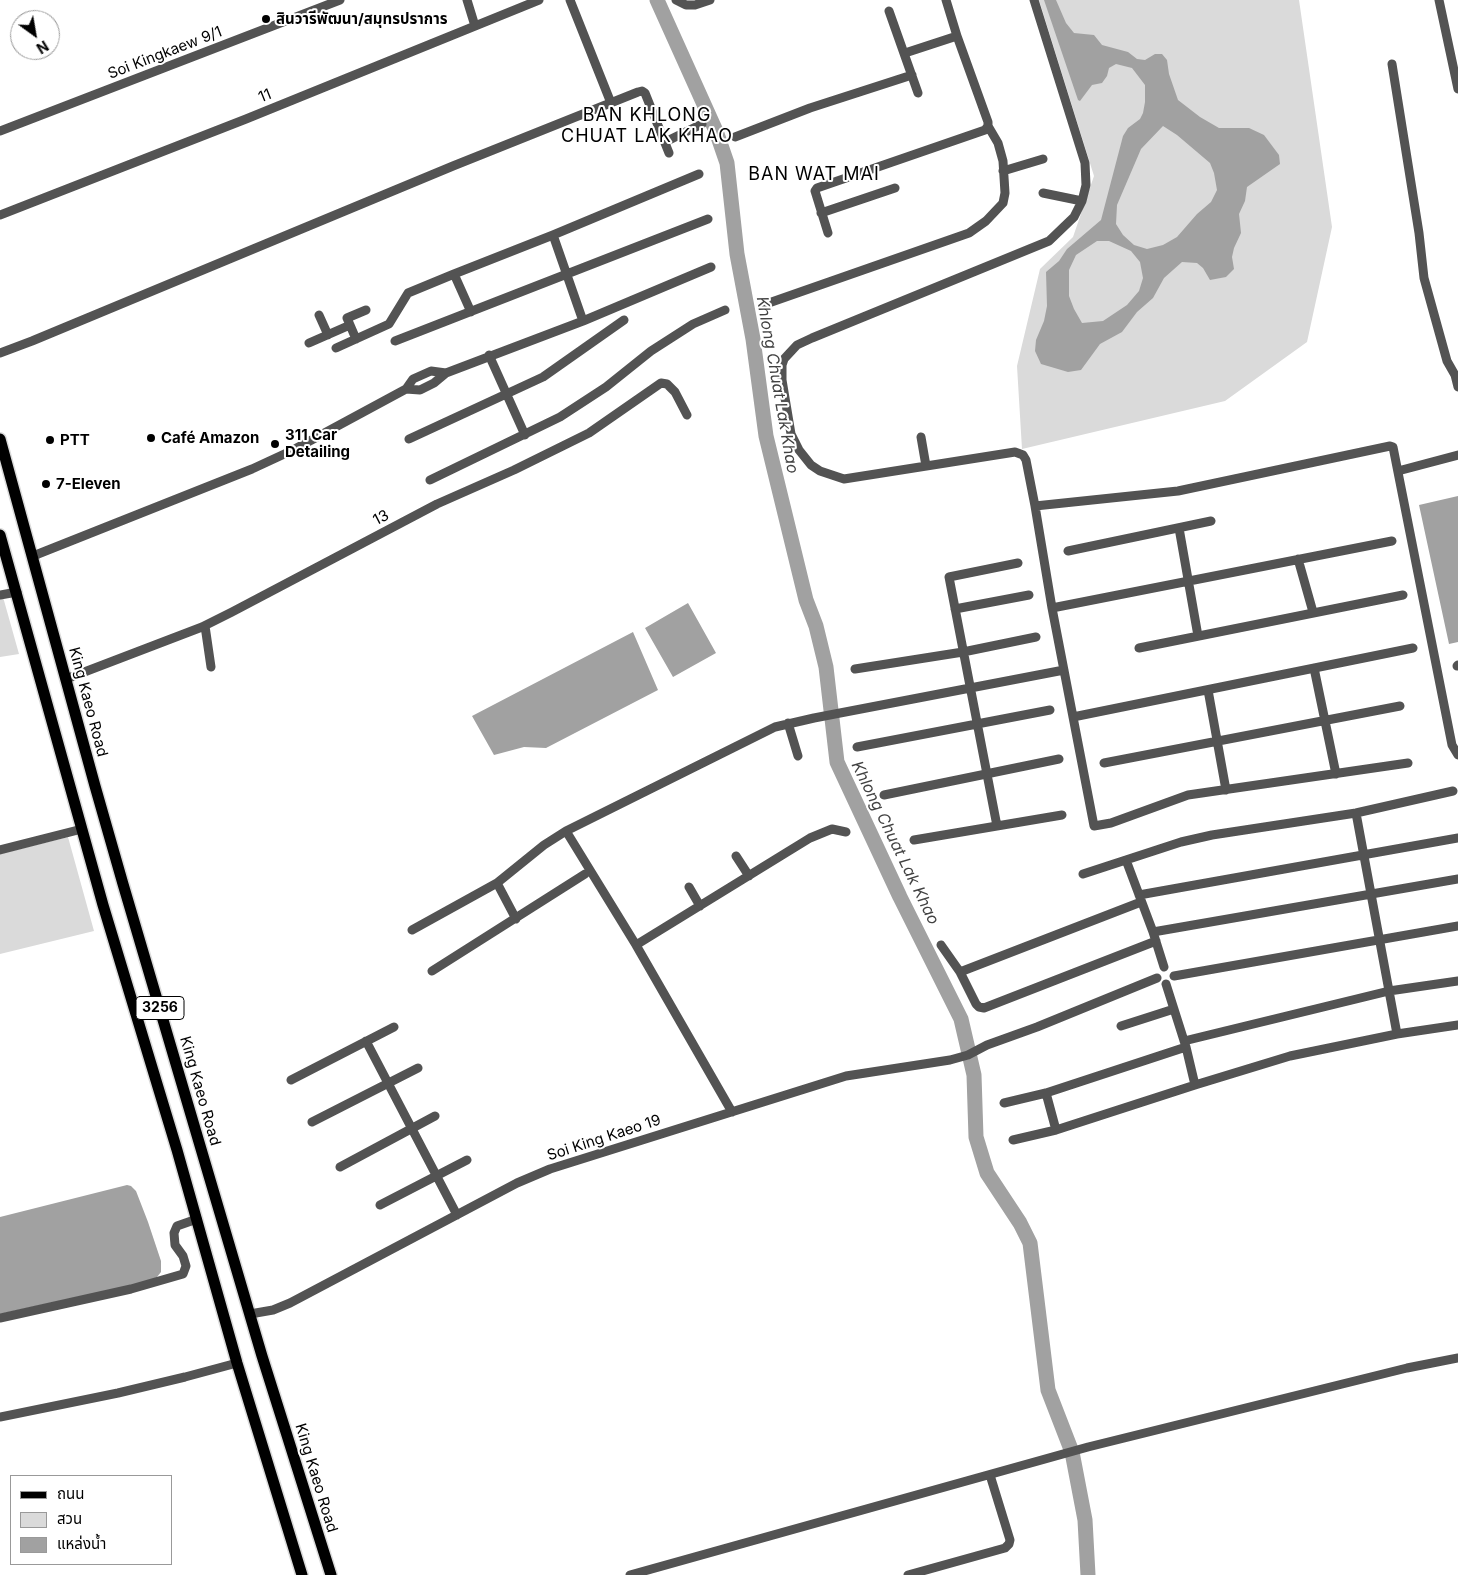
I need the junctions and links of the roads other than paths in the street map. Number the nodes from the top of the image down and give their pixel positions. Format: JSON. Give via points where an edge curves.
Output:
{"nodes":[{"id":1,"x":340,"y":0,"type":"edge"},
{"id":2,"x":467,"y":0,"type":"edge"},
{"id":3,"x":539,"y":0,"type":"edge"},
{"id":4,"x":570,"y":0,"type":"edge"},
{"id":5,"x":676,"y":0,"type":"edge"},
{"id":6,"x":710,"y":0,"type":"edge"},
{"id":7,"x":946,"y":0,"type":"edge"},
{"id":8,"x":1034,"y":0,"type":"edge"},
{"id":9,"x":1439,"y":0,"type":"edge"},
{"id":10,"x":889,"y":12,"type":"dead end"},
{"id":11,"x":475,"y":26,"type":"junction"},
{"id":12,"x":957,"y":36,"type":"junction"},
{"id":13,"x":905,"y":54,"type":"junction"},
{"id":14,"x":1392,"y":64,"type":"dead end"},
{"id":15,"x":912,"y":75,"type":"junction"},
{"id":16,"x":1458,"y":89,"type":"edge"},
{"id":17,"x":918,"y":93,"type":"dead end"},
{"id":18,"x":611,"y":103,"type":"junction"},
{"id":19,"x":702,"y":124,"type":"dead end"},
{"id":20,"x":988,"y":126,"type":"junction"},
{"id":21,"x":0,"y":131,"type":"edge"},
{"id":22,"x":735,"y":137,"type":"dead end"},
{"id":23,"x":665,"y":142,"type":"junction"},
{"id":24,"x":669,"y":153,"type":"dead end"},
{"id":25,"x":1042,"y":159,"type":"dead end"},
{"id":26,"x":1004,"y":171,"type":"junction"},
{"id":27,"x":699,"y":174,"type":"dead end"},
{"id":28,"x":895,"y":188,"type":"dead end"},
{"id":29,"x":1043,"y":193,"type":"dead end"},
{"id":30,"x":1082,"y":202,"type":"junction"},
{"id":31,"x":820,"y":213,"type":"junction"},
{"id":32,"x":0,"y":215,"type":"edge"},
{"id":33,"x":708,"y":219,"type":"dead end"},
{"id":34,"x":828,"y":233,"type":"dead end"},
{"id":35,"x":553,"y":235,"type":"junction"},
{"id":36,"x":712,"y":268,"type":"dead end"},
{"id":37,"x":454,"y":274,"type":"junction"},
{"id":38,"x":567,"y":275,"type":"junction"},
{"id":39,"x":763,"y":305,"type":"dead end"},
{"id":40,"x":366,"y":310,"type":"dead end"},
{"id":41,"x":724,"y":310,"type":"dead end"},
{"id":42,"x":471,"y":312,"type":"junction"},
{"id":43,"x":319,"y":315,"type":"dead end"},
{"id":44,"x":583,"y":320,"type":"junction"},
{"id":45,"x":624,"y":320,"type":"dead end"},
{"id":46,"x":350,"y":325,"type":"junction"},
{"id":47,"x":328,"y":335,"type":"junction"},
{"id":48,"x":356,"y":339,"type":"junction"},
{"id":49,"x":395,"y":341,"type":"dead end"},
{"id":50,"x":309,"y":343,"type":"dead end"},
{"id":51,"x":336,"y":348,"type":"dead end"},
{"id":52,"x":0,"y":352,"type":"edge"},
{"id":53,"x":489,"y":355,"type":"junction"},
{"id":54,"x":446,"y":373,"type":"junction"},
{"id":55,"x":1458,"y":387,"type":"edge"},
{"id":56,"x":406,"y":389,"type":"junction"},
{"id":57,"x":506,"y":396,"type":"junction"},
{"id":58,"x":687,"y":415,"type":"dead end"},
{"id":59,"x":525,"y":435,"type":"junction"},
{"id":60,"x":921,"y":437,"type":"dead end"},
{"id":61,"x":0,"y":439,"type":"edge"},
{"id":62,"x":409,"y":439,"type":"dead end"},
{"id":63,"x":1458,"y":455,"type":"edge"},
{"id":64,"x":926,"y":466,"type":"junction"},
{"id":65,"x":1398,"y":471,"type":"junction"},
{"id":66,"x":430,"y":480,"type":"dead end"},
{"id":67,"x":1035,"y":506,"type":"junction"},
{"id":68,"x":1211,"y":521,"type":"dead end"},
{"id":69,"x":1179,"y":528,"type":"junction"},
{"id":70,"x":0,"y":535,"type":"edge"},
{"id":71,"x":1392,"y":541,"type":"dead end"},
{"id":72,"x":1068,"y":551,"type":"dead end"},
{"id":73,"x":33,"y":556,"type":"junction"},
{"id":74,"x":1298,"y":560,"type":"junction"},
{"id":75,"x":4,"y":561,"type":"edge"},
{"id":76,"x":1018,"y":563,"type":"dead end"},
{"id":77,"x":1188,"y":581,"type":"junction"},
{"id":78,"x":17,"y":592,"type":"junction"},
{"id":79,"x":0,"y":595,"type":"edge"},
{"id":80,"x":1028,"y":595,"type":"dead end"},
{"id":81,"x":1403,"y":595,"type":"dead end"},
{"id":82,"x":955,"y":608,"type":"junction"},
{"id":83,"x":1052,"y":608,"type":"junction"},
{"id":84,"x":1313,"y":612,"type":"junction"},
{"id":85,"x":205,"y":626,"type":"junction"},
{"id":86,"x":1198,"y":636,"type":"junction"},
{"id":87,"x":1036,"y":637,"type":"dead end"},
{"id":88,"x":1139,"y":648,"type":"dead end"},
{"id":89,"x":1413,"y":648,"type":"dead end"},
{"id":90,"x":963,"y":652,"type":"junction"},
{"id":91,"x":211,"y":667,"type":"dead end"},
{"id":92,"x":1314,"y":668,"type":"junction"},
{"id":93,"x":855,"y":669,"type":"dead end"},
{"id":94,"x":1064,"y":670,"type":"junction"},
{"id":95,"x":66,"y":679,"type":"junction"},
{"id":96,"x":970,"y":689,"type":"junction"},
{"id":97,"x":1208,"y":690,"type":"junction"},
{"id":98,"x":1400,"y":706,"type":"dead end"},
{"id":99,"x":1050,"y":710,"type":"dead end"},
{"id":100,"x":1073,"y":717,"type":"junction"},
{"id":101,"x":1325,"y":721,"type":"junction"},
{"id":102,"x":788,"y":723,"type":"junction"},
{"id":103,"x":977,"y":724,"type":"junction"},
{"id":104,"x":1217,"y":741,"type":"junction"},
{"id":105,"x":857,"y":747,"type":"dead end"},
{"id":106,"x":1458,"y":755,"type":"edge"},
{"id":107,"x":798,"y":756,"type":"dead end"},
{"id":108,"x":1059,"y":759,"type":"dead end"},
{"id":109,"x":1104,"y":762,"type":"dead end"},
{"id":110,"x":1408,"y":763,"type":"dead end"},
{"id":111,"x":987,"y":774,"type":"junction"},
{"id":112,"x":1336,"y":774,"type":"junction"},
{"id":113,"x":1226,"y":790,"type":"junction"},
{"id":114,"x":1453,"y":791,"type":"dead end"},
{"id":115,"x":884,"y":796,"type":"dead end"},
{"id":116,"x":1356,"y":813,"type":"junction"},
{"id":117,"x":1062,"y":815,"type":"dead end"},
{"id":118,"x":997,"y":826,"type":"junction"},
{"id":119,"x":82,"y":829,"type":"junction"},
{"id":120,"x":566,"y":832,"type":"junction"},
{"id":121,"x":846,"y":832,"type":"dead end"},
{"id":122,"x":1458,"y":838,"type":"edge"},
{"id":123,"x":914,"y":840,"type":"dead end"},
{"id":124,"x":0,"y":850,"type":"edge"},
{"id":125,"x":1364,"y":854,"type":"junction"},
{"id":126,"x":736,"y":856,"type":"dead end"},
{"id":127,"x":1126,"y":860,"type":"junction"},
{"id":128,"x":585,"y":874,"type":"dead end"},
{"id":129,"x":1084,"y":874,"type":"dead end"},
{"id":130,"x":749,"y":876,"type":"junction"},
{"id":131,"x":1458,"y":880,"type":"edge"},
{"id":132,"x":497,"y":883,"type":"junction"},
{"id":133,"x":689,"y":887,"type":"dead end"},
{"id":134,"x":1370,"y":895,"type":"junction"},
{"id":135,"x":1140,"y":898,"type":"junction"},
{"id":136,"x":700,"y":906,"type":"junction"},
{"id":137,"x":516,"y":919,"type":"junction"},
{"id":138,"x":1458,"y":926,"type":"edge"},
{"id":139,"x":412,"y":930,"type":"dead end"},
{"id":140,"x":1154,"y":936,"type":"junction"},
{"id":141,"x":1379,"y":940,"type":"junction"},
{"id":142,"x":636,"y":945,"type":"junction"},
{"id":143,"x":941,"y":945,"type":"dead end"},
{"id":144,"x":1164,"y":967,"type":"junction"},
{"id":145,"x":432,"y":971,"type":"dead end"},
{"id":146,"x":960,"y":972,"type":"junction"},
{"id":147,"x":1174,"y":976,"type":"junction"},
{"id":148,"x":1157,"y":978,"type":"junction"},
{"id":149,"x":1458,"y":981,"type":"edge"},
{"id":150,"x":1166,"y":984,"type":"junction"},
{"id":151,"x":1389,"y":991,"type":"junction"},
{"id":152,"x":1174,"y":1009,"type":"junction"},
{"id":153,"x":1458,"y":1025,"type":"edge"},
{"id":154,"x":1121,"y":1026,"type":"dead end"},
{"id":155,"x":394,"y":1027,"type":"dead end"},
{"id":156,"x":1397,"y":1034,"type":"junction"},
{"id":157,"x":366,"y":1041,"type":"junction"},
{"id":158,"x":1185,"y":1044,"type":"junction"},
{"id":159,"x":418,"y":1068,"type":"dead end"},
{"id":160,"x":291,"y":1080,"type":"dead end"},
{"id":161,"x":387,"y":1083,"type":"junction"},
{"id":162,"x":1195,"y":1085,"type":"junction"},
{"id":163,"x":1046,"y":1092,"type":"junction"},
{"id":164,"x":1004,"y":1103,"type":"dead end"},
{"id":165,"x":732,"y":1112,"type":"junction"},
{"id":166,"x":435,"y":1116,"type":"dead end"},
{"id":167,"x":312,"y":1122,"type":"dead end"},
{"id":168,"x":411,"y":1128,"type":"junction"},
{"id":169,"x":1056,"y":1130,"type":"junction"},
{"id":170,"x":1013,"y":1140,"type":"dead end"},
{"id":171,"x":467,"y":1160,"type":"dead end"},
{"id":172,"x":340,"y":1167,"type":"dead end"},
{"id":173,"x":436,"y":1176,"type":"junction"},
{"id":174,"x":380,"y":1205,"type":"dead end"},
{"id":175,"x":457,"y":1214,"type":"junction"},
{"id":176,"x":197,"y":1219,"type":"junction"},
{"id":177,"x":250,"y":1314,"type":"junction"},
{"id":178,"x":0,"y":1318,"type":"edge"},
{"id":179,"x":1458,"y":1358,"type":"edge"},
{"id":180,"x":237,"y":1363,"type":"junction"},
{"id":181,"x":0,"y":1417,"type":"edge"},
{"id":182,"x":990,"y":1475,"type":"junction"},
{"id":183,"x":302,"y":1575,"type":"edge"},
{"id":184,"x":330,"y":1575,"type":"edge"},
{"id":185,"x":630,"y":1575,"type":"edge"},
{"id":186,"x":908,"y":1575,"type":"edge"}],
"edges":[{"from":1,"to":21,"type":"street","name":"Soi Kingkaew 9/1"},
{"from":2,"to":11,"type":"street"},
{"from":3,"to":11,"type":"street","name":"11"},
{"from":4,"to":18,"type":"street"},
{"from":5,"to":6,"type":"street","via":[[686,5]]},
{"from":7,"to":12,"type":"street"},
{"from":8,"to":30,"type":"street","via":[[1085,163],[1086,185]]},
{"from":9,"to":16,"type":"street"},
{"from":10,"to":13,"type":"street"},
{"from":11,"to":32,"type":"street","name":"11"},
{"from":12,"to":13,"type":"street"},
{"from":12,"to":20,"type":"street"},
{"from":13,"to":15,"type":"street"},
{"from":14,"to":55,"type":"street","via":[[1424,278],[1447,361]]},
{"from":15,"to":17,"type":"street"},
{"from":15,"to":22,"type":"street","via":[[810,108]]},
{"from":18,"to":23,"type":"street","via":[[638,92],[645,93]]},
{"from":18,"to":52,"type":"street"},
{"from":19,"to":23,"type":"street"},
{"from":20,"to":26,"type":"street","via":[[998,144]]},
{"from":20,"to":31,"type":"street","via":[[985,130],[817,188]]},
{"from":23,"to":24,"type":"street"},
{"from":25,"to":26,"type":"street"},
{"from":26,"to":39,"type":"street","via":[[1003,203],[969,233]]},
{"from":27,"to":35,"type":"street"},
{"from":28,"to":31,"type":"street"},
{"from":29,"to":30,"type":"street"},
{"from":30,"to":64,"type":"street","via":[[1074,217],[1049,241],[812,338],[797,345],[784,359],[781,373],[791,434],[811,465],[844,479]]},
{"from":31,"to":34,"type":"street"},
{"from":33,"to":38,"type":"street"},
{"from":35,"to":37,"type":"street"},
{"from":35,"to":38,"type":"street"},
{"from":36,"to":44,"type":"street"},
{"from":37,"to":42,"type":"street"},
{"from":37,"to":48,"type":"street","via":[[408,293],[389,324]]},
{"from":38,"to":42,"type":"street"},
{"from":38,"to":44,"type":"street"},
{"from":40,"to":46,"type":"street","via":[[347,318]]},
{"from":41,"to":59,"type":"street","via":[[693,324],[651,351],[576,408]]},
{"from":42,"to":49,"type":"street"},
{"from":43,"to":47,"type":"street"},
{"from":44,"to":53,"type":"street"},
{"from":45,"to":57,"type":"street","via":[[543,377]]},
{"from":46,"to":47,"type":"street"},
{"from":46,"to":48,"type":"street"},
{"from":47,"to":50,"type":"street"},
{"from":48,"to":51,"type":"street"},
{"from":53,"to":54,"type":"street"},
{"from":53,"to":57,"type":"street"},
{"from":54,"to":56,"type":"street","via":[[420,390]]},
{"from":54,"to":56,"type":"street","via":[[431,371],[413,379]]},
{"from":56,"to":73,"type":"street","via":[[252,469]]},
{"from":57,"to":59,"type":"street"},
{"from":57,"to":62,"type":"street"},
{"from":58,"to":85,"type":"street","name":"13","via":[[675,392],[661,383],[589,433],[437,504]]},
{"from":59,"to":66,"type":"street"},
{"from":60,"to":64,"type":"street"},
{"from":61,"to":73,"type":"main road","name":"King Kaeo Road","number":"3256"},
{"from":63,"to":65,"type":"street"},
{"from":64,"to":67,"type":"street","via":[[1015,452],[1026,460]]},
{"from":65,"to":67,"type":"street","via":[[1394,450],[1390,446],[1178,491]]},
{"from":65,"to":106,"type":"street","via":[[1452,745]]},
{"from":67,"to":83,"type":"street"},
{"from":68,"to":69,"type":"street"},
{"from":69,"to":72,"type":"street"},
{"from":69,"to":77,"type":"street"},
{"from":70,"to":75,"type":"main road","number":"3256"},
{"from":71,"to":74,"type":"street"},
{"from":73,"to":95,"type":"main road","name":"King Kaeo Road","number":"3256"},
{"from":74,"to":77,"type":"street"},
{"from":74,"to":84,"type":"street"},
{"from":75,"to":78,"type":"main road","number":"3256"},
{"from":76,"to":82,"type":"street","via":[[949,578]]},
{"from":77,"to":83,"type":"street"},
{"from":77,"to":86,"type":"street"},
{"from":78,"to":79,"type":"street"},
{"from":78,"to":119,"type":"main road","number":"3256"},
{"from":80,"to":82,"type":"street"},
{"from":81,"to":84,"type":"street"},
{"from":82,"to":90,"type":"street"},
{"from":83,"to":94,"type":"street"},
{"from":84,"to":86,"type":"street"},
{"from":85,"to":91,"type":"street"},
{"from":85,"to":95,"type":"street","name":"13"},
{"from":86,"to":88,"type":"street"},
{"from":87,"to":90,"type":"street"},
{"from":89,"to":92,"type":"street"},
{"from":90,"to":93,"type":"street"},
{"from":90,"to":96,"type":"street"},
{"from":92,"to":97,"type":"street"},
{"from":92,"to":101,"type":"street"},
{"from":94,"to":96,"type":"street"},
{"from":94,"to":100,"type":"street"},
{"from":95,"to":177,"type":"main road","name":"King Kaeo Road","number":"3256","via":[[97,795]]},
{"from":96,"to":102,"type":"street"},
{"from":96,"to":103,"type":"street"},
{"from":97,"to":100,"type":"street"},
{"from":97,"to":104,"type":"street"},
{"from":98,"to":101,"type":"street"},
{"from":99,"to":103,"type":"street"},
{"from":100,"to":113,"type":"street","via":[[1094,826],[1188,795]]},
{"from":101,"to":104,"type":"street"},
{"from":101,"to":112,"type":"street"},
{"from":102,"to":107,"type":"street"},
{"from":102,"to":120,"type":"street","via":[[763,732]]},
{"from":103,"to":105,"type":"street"},
{"from":103,"to":111,"type":"street"},
{"from":104,"to":109,"type":"street"},
{"from":104,"to":113,"type":"street"},
{"from":108,"to":111,"type":"street"},
{"from":110,"to":112,"type":"street"},
{"from":111,"to":115,"type":"street"},
{"from":111,"to":118,"type":"street"},
{"from":112,"to":113,"type":"street"},
{"from":114,"to":116,"type":"street"},
{"from":116,"to":125,"type":"street"},
{"from":116,"to":127,"type":"street","via":[[1212,835]]},
{"from":117,"to":118,"type":"street"},
{"from":118,"to":123,"type":"street"},
{"from":119,"to":124,"type":"street"},
{"from":119,"to":176,"type":"main road","number":"3256"},
{"from":120,"to":132,"type":"street","via":[[544,845]]},
{"from":120,"to":142,"type":"street"},
{"from":121,"to":130,"type":"street","via":[[827,830]]},
{"from":122,"to":125,"type":"street"},
{"from":125,"to":134,"type":"street"},
{"from":125,"to":135,"type":"street"},
{"from":126,"to":130,"type":"street"},
{"from":127,"to":129,"type":"street"},
{"from":127,"to":135,"type":"street"},
{"from":128,"to":137,"type":"street"},
{"from":130,"to":136,"type":"street"},
{"from":131,"to":134,"type":"street"},
{"from":132,"to":137,"type":"street"},
{"from":132,"to":139,"type":"street"},
{"from":133,"to":136,"type":"street"},
{"from":134,"to":140,"type":"street"},
{"from":134,"to":141,"type":"street"},
{"from":135,"to":140,"type":"street"},
{"from":135,"to":146,"type":"street"},
{"from":136,"to":142,"type":"street"},
{"from":137,"to":145,"type":"street"},
{"from":138,"to":141,"type":"street"},
{"from":140,"to":144,"type":"street"},
{"from":140,"to":146,"type":"street","via":[[984,1008],[976,1004]]},
{"from":141,"to":147,"type":"street"},
{"from":141,"to":151,"type":"street"},
{"from":142,"to":165,"type":"street"},
{"from":143,"to":146,"type":"street"},
{"from":144,"to":147,"type":"street","via":[[1172,970]]},
{"from":144,"to":148,"type":"street","via":[[1159,969]]},
{"from":147,"to":150,"type":"street"},
{"from":148,"to":150,"type":"street"},
{"from":148,"to":165,"type":"street","name":"Soi King Kaeo 19","via":[[950,1060],[846,1076]]},
{"from":149,"to":151,"type":"street"},
{"from":150,"to":152,"type":"street"},
{"from":151,"to":156,"type":"street"},
{"from":151,"to":158,"type":"street"},
{"from":152,"to":154,"type":"street"},
{"from":152,"to":158,"type":"street"},
{"from":153,"to":156,"type":"street"},
{"from":155,"to":157,"type":"street"},
{"from":156,"to":162,"type":"street","via":[[1290,1056]]},
{"from":157,"to":160,"type":"street"},
{"from":157,"to":161,"type":"street"},
{"from":158,"to":162,"type":"street"},
{"from":158,"to":163,"type":"street"},
{"from":159,"to":161,"type":"street"},
{"from":161,"to":167,"type":"street"},
{"from":161,"to":168,"type":"street"},
{"from":162,"to":169,"type":"street"},
{"from":163,"to":164,"type":"street"},
{"from":163,"to":169,"type":"street"},
{"from":165,"to":175,"type":"street","name":"Soi King Kaeo 19","via":[[550,1169]]},
{"from":166,"to":168,"type":"street"},
{"from":168,"to":172,"type":"street"},
{"from":168,"to":173,"type":"street"},
{"from":169,"to":170,"type":"street"},
{"from":171,"to":173,"type":"street"},
{"from":173,"to":174,"type":"street"},
{"from":173,"to":175,"type":"street"},
{"from":175,"to":177,"type":"street","name":"Soi King Kaeo 19","via":[[290,1303]]},
{"from":176,"to":178,"type":"street","via":[[177,1226],[174,1233],[175,1245],[186,1266],[183,1274]]},
{"from":176,"to":180,"type":"main road","number":"3256"},
{"from":177,"to":184,"type":"main road","name":"King Kaeo Road","number":"3256"},
{"from":179,"to":182,"type":"street","via":[[1088,1447]]},
{"from":180,"to":181,"type":"street","via":[[118,1393]]},
{"from":180,"to":183,"type":"main road","number":"3256"},
{"from":182,"to":185,"type":"street"},
{"from":182,"to":186,"type":"street","via":[[1009,1544],[1005,1548]]}]}
